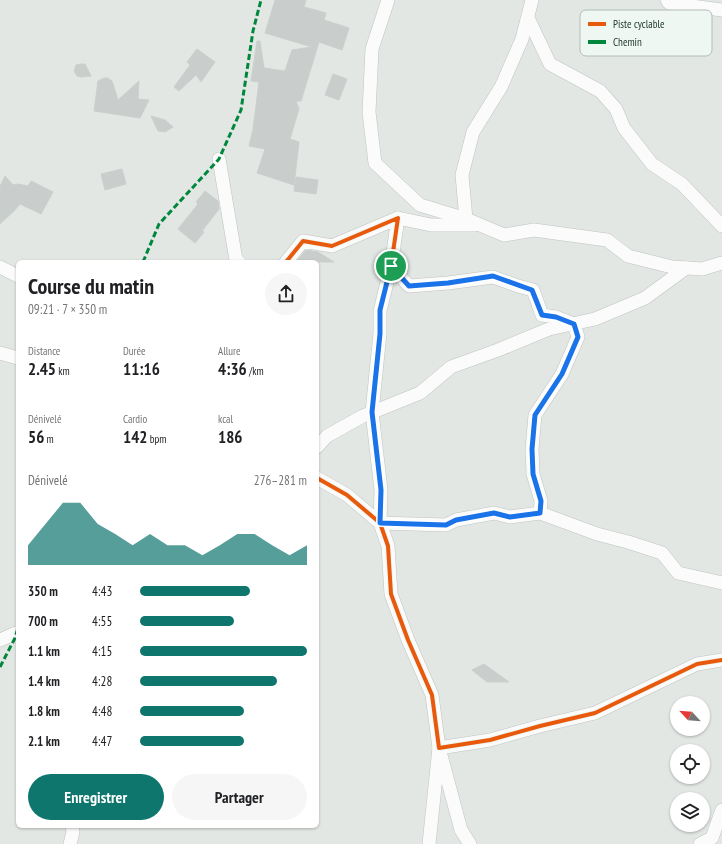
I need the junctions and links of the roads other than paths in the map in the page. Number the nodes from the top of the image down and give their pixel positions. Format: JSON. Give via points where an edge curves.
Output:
{"nodes":[{"id":1,"x":388,"y":0,"type":"edge"},
{"id":2,"x":532,"y":0,"type":"edge"},
{"id":3,"x":667,"y":0,"type":"edge"},
{"id":4,"x":722,"y":10,"type":"edge"},
{"id":5,"x":528,"y":18,"type":"junction"},
{"id":6,"x":219,"y":159,"type":"dead end"},
{"id":7,"x":398,"y":218,"type":"junction"},
{"id":8,"x":466,"y":219,"type":"junction"},
{"id":9,"x":480,"y":225,"type":"junction"},
{"id":10,"x":722,"y":226,"type":"edge"},
{"id":11,"x":236,"y":260,"type":"edge"},
{"id":12,"x":288,"y":260,"type":"edge"},
{"id":13,"x":722,"y":263,"type":"edge"},
{"id":14,"x":391,"y":266,"type":"junction"},
{"id":15,"x":0,"y":268,"type":"edge"},
{"id":16,"x":686,"y":268,"type":"junction"},
{"id":17,"x":16,"y":275,"type":"edge"},
{"id":18,"x":574,"y":324,"type":"junction"},
{"id":19,"x":0,"y":353,"type":"edge"},
{"id":20,"x":16,"y":357,"type":"edge"},
{"id":21,"x":372,"y":412,"type":"junction"},
{"id":22,"x":319,"y":445,"type":"edge"},
{"id":23,"x":319,"y":479,"type":"edge"},
{"id":24,"x":540,"y":513,"type":"junction"},
{"id":25,"x":380,"y":523,"type":"junction"},
{"id":26,"x":722,"y":583,"type":"edge"},
{"id":27,"x":16,"y":633,"type":"dead end"},
{"id":28,"x":0,"y":640,"type":"edge"},
{"id":29,"x":722,"y":660,"type":"edge"},
{"id":30,"x":438,"y":748,"type":"junction"},
{"id":31,"x":722,"y":810,"type":"edge"},
{"id":32,"x":72,"y":828,"type":"edge"},
{"id":33,"x":70,"y":844,"type":"edge"},
{"id":34,"x":429,"y":844,"type":"edge"},
{"id":35,"x":470,"y":844,"type":"edge"},
{"id":36,"x":700,"y":844,"type":"edge"}],
"edges":[{"from":1,"to":8,"type":"street","via":[[372,49],[369,112],[375,163],[420,205]]},
{"from":2,"to":5,"type":"street"},
{"from":3,"to":4,"type":"street","via":[[669,3]]},
{"from":5,"to":8,"type":"street","via":[[522,39],[501,87],[473,132],[462,175]]},
{"from":5,"to":10,"type":"street","via":[[550,64],[600,91],[616,109],[624,128],[652,164],[682,184]]},
{"from":6,"to":11,"type":"street"},
{"from":7,"to":9,"type":"street","via":[[431,225]]},
{"from":7,"to":12,"type":"street","via":[[332,246],[303,241]]},
{"from":7,"to":14,"type":"street"},
{"from":8,"to":9,"type":"street"},
{"from":9,"to":16,"type":"street","via":[[504,235],[534,230],[607,240],[628,256]]},
{"from":13,"to":16,"type":"street","via":[[702,269]]},
{"from":14,"to":18,"type":"street","via":[[409,286],[493,276],[532,290],[542,315]]},
{"from":14,"to":21,"type":"street","via":[[380,310]]},
{"from":15,"to":17,"type":"street"},
{"from":16,"to":18,"type":"street","via":[[645,298],[595,319]]},
{"from":18,"to":21,"type":"street","via":[[549,329],[451,367],[420,393]]},
{"from":18,"to":24,"type":"street","via":[[578,337],[562,374],[535,415],[533,474],[541,501]]},
{"from":19,"to":20,"type":"street"},
{"from":21,"to":22,"type":"street","via":[[327,436]]},
{"from":21,"to":25,"type":"street","via":[[381,490]]},
{"from":23,"to":25,"type":"street","via":[[347,495]]},
{"from":24,"to":25,"type":"street","via":[[510,517],[494,513],[456,520],[446,525]]},
{"from":24,"to":26,"type":"street","via":[[597,534],[662,553],[678,573]]},
{"from":25,"to":30,"type":"street","via":[[388,546],[391,594],[432,695]]},
{"from":27,"to":28,"type":"street"},
{"from":29,"to":30,"type":"street","via":[[697,664],[595,713],[490,740]]},
{"from":30,"to":34,"type":"street"},
{"from":30,"to":35,"type":"street","via":[[461,830]]},
{"from":31,"to":36,"type":"street","via":[[712,838]]},
{"from":32,"to":33,"type":"street"}]}
